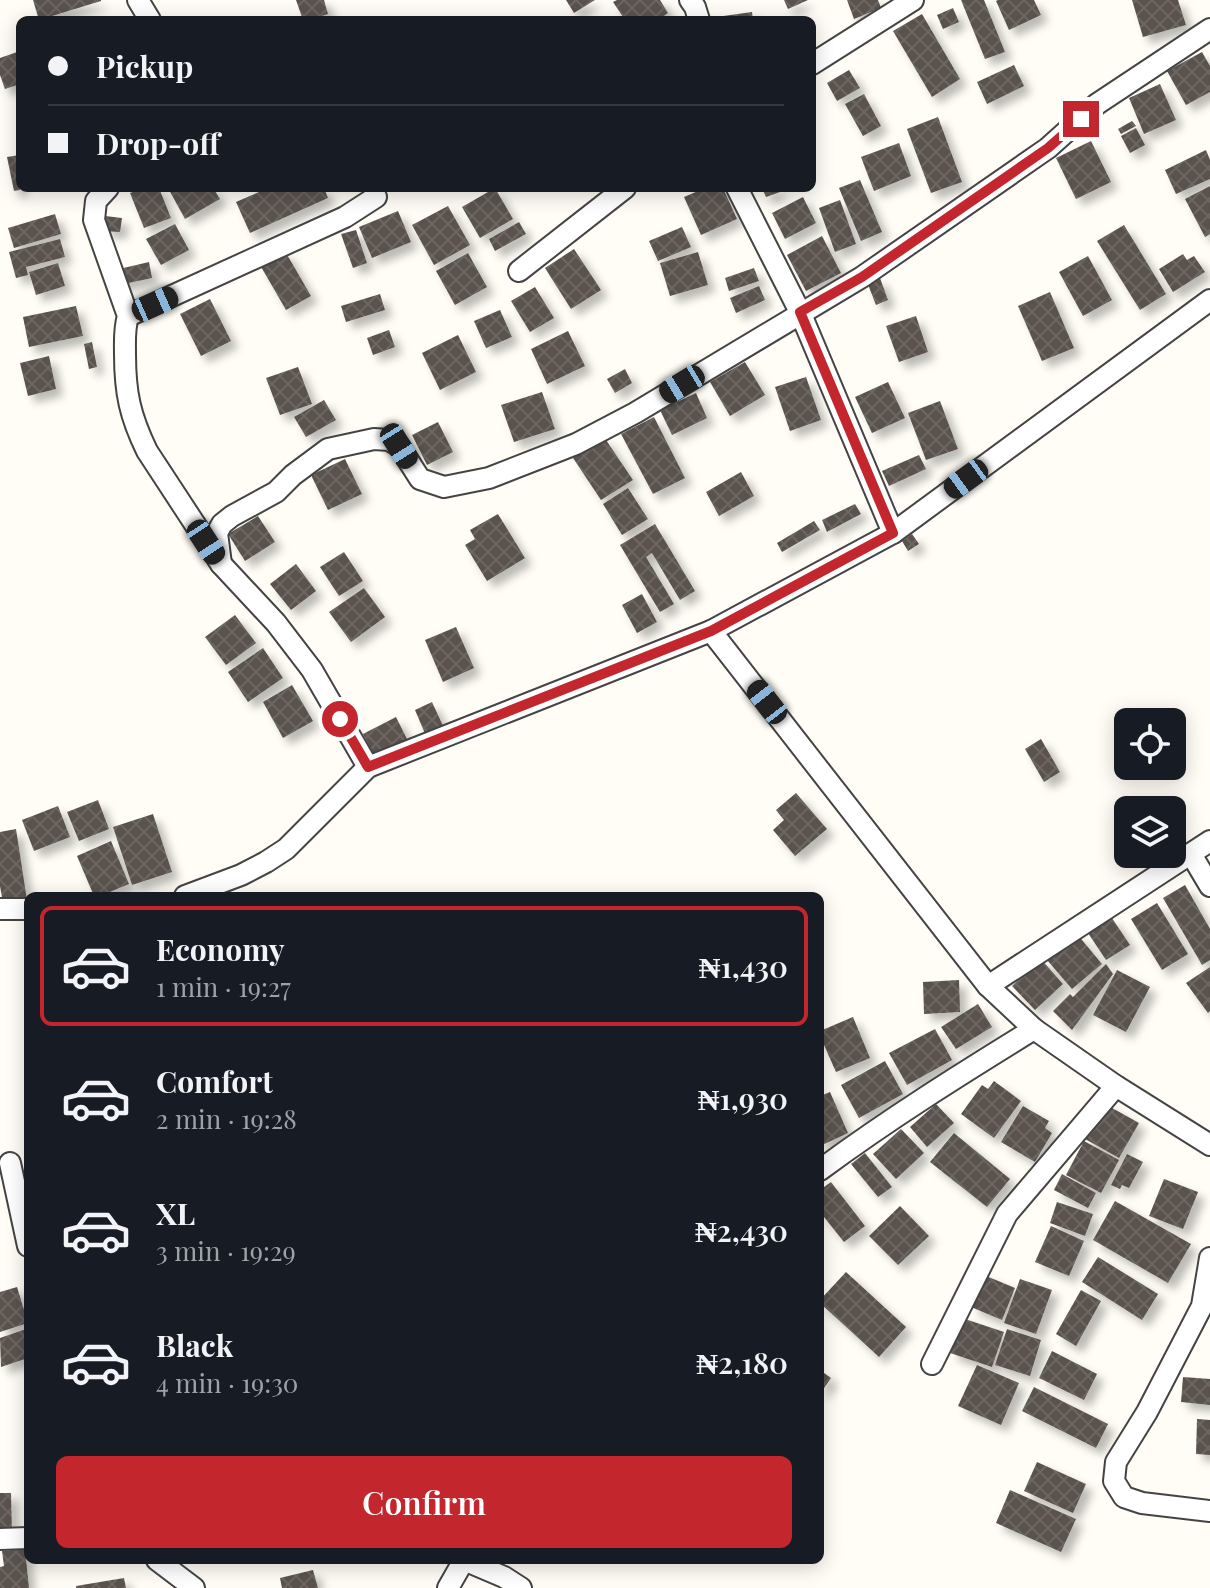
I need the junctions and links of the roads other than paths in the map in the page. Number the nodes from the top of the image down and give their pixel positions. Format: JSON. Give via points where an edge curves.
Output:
{"nodes":[{"id":1,"x":913,"y":0,"type":"edge"},
{"id":2,"x":1210,"y":29,"type":"edge"},
{"id":3,"x":816,"y":61,"type":"edge"},
{"id":4,"x":104,"y":192,"type":"edge"},
{"id":5,"x":620,"y":192,"type":"edge"},
{"id":6,"x":739,"y":192,"type":"edge"},
{"id":7,"x":376,"y":197,"type":"dead end"},
{"id":8,"x":519,"y":271,"type":"dead end"},
{"id":9,"x":1210,"y":300,"type":"edge"},
{"id":10,"x":800,"y":312,"type":"junction"},
{"id":11,"x":128,"y":316,"type":"junction"},
{"id":12,"x":893,"y":533,"type":"junction"},
{"id":13,"x":221,"y":564,"type":"junction"},
{"id":14,"x":711,"y":631,"type":"junction"},
{"id":15,"x":368,"y":767,"type":"junction"},
{"id":16,"x":1210,"y":841,"type":"edge"},
{"id":17,"x":1191,"y":854,"type":"junction"},
{"id":18,"x":1210,"y":886,"type":"edge"},
{"id":19,"x":196,"y":892,"type":"edge"},
{"id":20,"x":0,"y":909,"type":"edge"},
{"id":21,"x":24,"y":909,"type":"edge"},
{"id":22,"x":988,"y":986,"type":"junction"},
{"id":23,"x":1034,"y":1029,"type":"junction"},
{"id":24,"x":1116,"y":1086,"type":"junction"},
{"id":25,"x":1210,"y":1145,"type":"edge"},
{"id":26,"x":10,"y":1163,"type":"dead end"},
{"id":27,"x":824,"y":1167,"type":"edge"},
{"id":28,"x":24,"y":1228,"type":"edge"},
{"id":29,"x":1210,"y":1258,"type":"edge"},
{"id":30,"x":932,"y":1364,"type":"dead end"},
{"id":31,"x":1210,"y":1511,"type":"edge"},
{"id":32,"x":24,"y":1538,"type":"edge"},
{"id":33,"x":0,"y":1539,"type":"edge"},
{"id":34,"x":162,"y":1564,"type":"edge"},
{"id":35,"x":462,"y":1564,"type":"edge"},
{"id":36,"x":473,"y":1564,"type":"edge"},
{"id":37,"x":194,"y":1588,"type":"edge"},
{"id":38,"x":448,"y":1588,"type":"edge"},
{"id":39,"x":521,"y":1588,"type":"edge"}],
"edges":[{"from":1,"to":3,"type":"street"},
{"from":2,"to":10,"type":"street","via":[[1097,104],[1048,148],[862,277]]},
{"from":4,"to":11,"type":"street","via":[[96,201],[94,220]]},
{"from":5,"to":8,"type":"street"},
{"from":6,"to":10,"type":"street"},
{"from":7,"to":11,"type":"street","via":[[345,217]]},
{"from":9,"to":12,"type":"street"},
{"from":10,"to":12,"type":"street"},
{"from":10,"to":13,"type":"street","via":[[635,413],[576,444],[489,478],[444,487],[429,483],[389,440],[328,449],[276,492],[222,524],[217,533]]},
{"from":11,"to":13,"type":"street","via":[[125,378],[137,431]]},
{"from":12,"to":14,"type":"street"},
{"from":13,"to":15,"type":"street","via":[[312,670]]},
{"from":14,"to":15,"type":"street"},
{"from":14,"to":22,"type":"street"},
{"from":15,"to":19,"type":"street","via":[[286,849],[241,875]]},
{"from":16,"to":17,"type":"street"},
{"from":17,"to":18,"type":"street"},
{"from":17,"to":22,"type":"street"},
{"from":20,"to":21,"type":"street"},
{"from":22,"to":23,"type":"street"},
{"from":23,"to":24,"type":"street"},
{"from":23,"to":27,"type":"street","via":[[936,1088]]},
{"from":24,"to":25,"type":"street"},
{"from":24,"to":30,"type":"street","via":[[1007,1214]]},
{"from":26,"to":28,"type":"street"},
{"from":29,"to":31,"type":"street","via":[[1202,1306],[1116,1462],[1114,1481],[1124,1497],[1142,1503]]},
{"from":32,"to":33,"type":"street"},
{"from":34,"to":37,"type":"street"},
{"from":35,"to":38,"type":"street"},
{"from":36,"to":39,"type":"street"}]}
